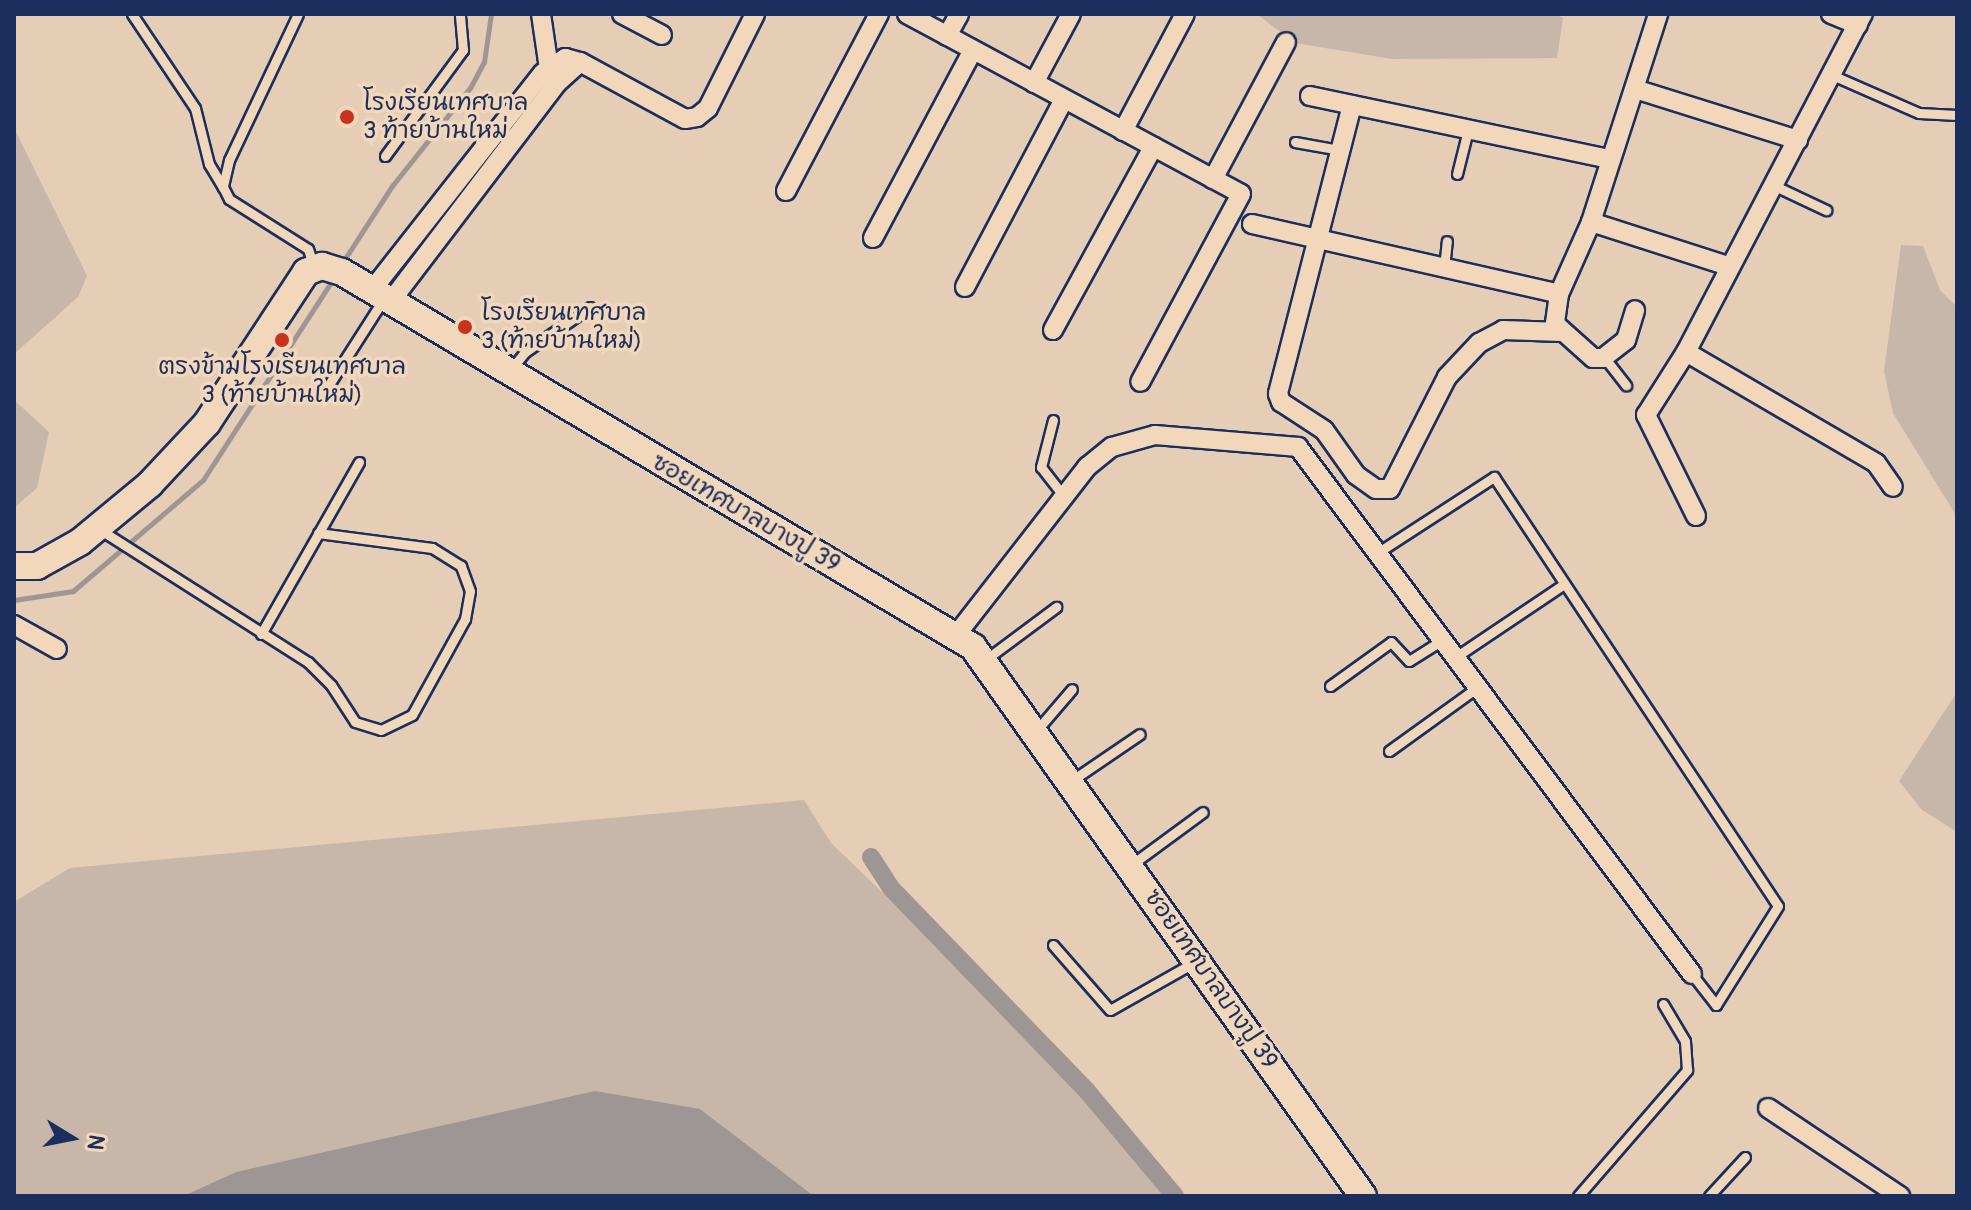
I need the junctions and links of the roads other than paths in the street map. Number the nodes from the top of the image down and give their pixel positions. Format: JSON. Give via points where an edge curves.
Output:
{"nodes":[{"id":1,"x":132,"y":14,"type":"edge"},
{"id":2,"x":298,"y":14,"type":"edge"},
{"id":3,"x":460,"y":14,"type":"edge"},
{"id":4,"x":541,"y":14,"type":"edge"},
{"id":5,"x":622,"y":14,"type":"edge"},
{"id":6,"x":755,"y":14,"type":"edge"},
{"id":7,"x":879,"y":14,"type":"edge"},
{"id":8,"x":907,"y":14,"type":"edge"},
{"id":9,"x":959,"y":14,"type":"edge"},
{"id":10,"x":1071,"y":14,"type":"edge"},
{"id":11,"x":1185,"y":14,"type":"edge"},
{"id":12,"x":1658,"y":14,"type":"edge"},
{"id":13,"x":1831,"y":14,"type":"edge"},
{"id":14,"x":1860,"y":20,"type":"edge"},
{"id":15,"x":662,"y":35,"type":"dead end"},
{"id":16,"x":947,"y":36,"type":"junction"},
{"id":17,"x":1286,"y":42,"type":"dead end"},
{"id":18,"x":973,"y":50,"type":"junction"},
{"id":19,"x":580,"y":62,"type":"junction"},
{"id":20,"x":549,"y":69,"type":"junction"},
{"id":21,"x":1832,"y":75,"type":"junction"},
{"id":22,"x":1034,"y":83,"type":"junction"},
{"id":23,"x":1635,"y":89,"type":"junction"},
{"id":24,"x":1310,"y":96,"type":"dead end"},
{"id":25,"x":1064,"y":99,"type":"junction"},
{"id":26,"x":1352,"y":105,"type":"junction"},
{"id":27,"x":1957,"y":115,"type":"edge"},
{"id":28,"x":1468,"y":130,"type":"junction"},
{"id":29,"x":1123,"y":131,"type":"junction"},
{"id":30,"x":1798,"y":140,"type":"junction"},
{"id":31,"x":1295,"y":142,"type":"dead end"},
{"id":32,"x":1153,"y":147,"type":"junction"},
{"id":33,"x":1340,"y":150,"type":"junction"},
{"id":34,"x":385,"y":156,"type":"dead end"},
{"id":35,"x":1610,"y":159,"type":"junction"},
{"id":36,"x":1457,"y":174,"type":"dead end"},
{"id":37,"x":1213,"y":179,"type":"junction"},
{"id":38,"x":1773,"y":185,"type":"junction"},
{"id":39,"x":223,"y":187,"type":"junction"},
{"id":40,"x":786,"y":191,"type":"dead end"},
{"id":41,"x":1826,"y":210,"type":"dead end"},
{"id":42,"x":1591,"y":222,"type":"junction"},
{"id":43,"x":1252,"y":224,"type":"dead end"},
{"id":44,"x":873,"y":238,"type":"dead end"},
{"id":45,"x":1317,"y":238,"type":"junction"},
{"id":46,"x":1447,"y":241,"type":"dead end"},
{"id":47,"x":1728,"y":266,"type":"junction"},
{"id":48,"x":314,"y":268,"type":"junction"},
{"id":49,"x":1443,"y":271,"type":"junction"},
{"id":50,"x":965,"y":287,"type":"dead end"},
{"id":51,"x":1559,"y":294,"type":"junction"},
{"id":52,"x":383,"y":296,"type":"junction"},
{"id":53,"x":590,"y":307,"type":"dead end"},
{"id":54,"x":1635,"y":310,"type":"dead end"},
{"id":55,"x":1053,"y":330,"type":"dead end"},
{"id":56,"x":1561,"y":332,"type":"junction"},
{"id":57,"x":1686,"y":352,"type":"junction"},
{"id":58,"x":1604,"y":357,"type":"junction"},
{"id":59,"x":509,"y":370,"type":"junction"},
{"id":60,"x":1140,"y":382,"type":"dead end"},
{"id":61,"x":1626,"y":385,"type":"dead end"},
{"id":62,"x":328,"y":386,"type":"dead end"},
{"id":63,"x":1053,"y":420,"type":"dead end"},
{"id":64,"x":359,"y":462,"type":"dead end"},
{"id":65,"x":1893,"y":487,"type":"dead end"},
{"id":66,"x":1064,"y":496,"type":"junction"},
{"id":67,"x":1696,"y":516,"type":"dead end"},
{"id":68,"x":318,"y":533,"type":"junction"},
{"id":69,"x":108,"y":534,"type":"junction"},
{"id":70,"x":1380,"y":551,"type":"junction"},
{"id":71,"x":14,"y":566,"type":"edge"},
{"id":72,"x":1564,"y":584,"type":"junction"},
{"id":73,"x":1056,"y":607,"type":"dead end"},
{"id":74,"x":14,"y":625,"type":"edge"},
{"id":75,"x":261,"y":634,"type":"junction"},
{"id":76,"x":957,"y":634,"type":"junction"},
{"id":77,"x":1444,"y":639,"type":"junction"},
{"id":78,"x":57,"y":649,"type":"dead end"},
{"id":79,"x":1457,"y":656,"type":"junction"},
{"id":80,"x":985,"y":660,"type":"junction"},
{"id":81,"x":1330,"y":686,"type":"dead end"},
{"id":82,"x":1479,"y":686,"type":"junction"},
{"id":83,"x":1072,"y":689,"type":"dead end"},
{"id":84,"x":1036,"y":731,"type":"junction"},
{"id":85,"x":1140,"y":734,"type":"dead end"},
{"id":86,"x":1389,"y":751,"type":"dead end"},
{"id":87,"x":1071,"y":781,"type":"junction"},
{"id":88,"x":1203,"y":812,"type":"dead end"},
{"id":89,"x":1131,"y":865,"type":"junction"},
{"id":90,"x":1053,"y":945,"type":"dead end"},
{"id":91,"x":1198,"y":960,"type":"junction"},
{"id":92,"x":1692,"y":974,"type":"joint"},
{"id":93,"x":1663,"y":1004,"type":"dead end"},
{"id":94,"x":1768,"y":1108,"type":"dead end"},
{"id":95,"x":1745,"y":1157,"type":"dead end"},
{"id":96,"x":1363,"y":1196,"type":"edge"},
{"id":97,"x":1578,"y":1196,"type":"edge"},
{"id":98,"x":1709,"y":1196,"type":"edge"},
{"id":99,"x":1900,"y":1196,"type":"edge"}],
"edges":[{"from":1,"to":39,"type":"lane","via":[[195,108],[209,164]]},
{"from":2,"to":39,"type":"lane","via":[[229,160]]},
{"from":3,"to":34,"type":"lane","via":[[463,50]]},
{"from":4,"to":20,"type":"street"},
{"from":5,"to":15,"type":"street"},
{"from":6,"to":19,"type":"street","via":[[708,108],[697,117],[685,119]]},
{"from":7,"to":40,"type":"street"},
{"from":8,"to":16,"type":"street"},
{"from":9,"to":16,"type":"street"},
{"from":10,"to":22,"type":"street"},
{"from":11,"to":29,"type":"street"},
{"from":12,"to":23,"type":"street"},
{"from":13,"to":14,"type":"street"},
{"from":14,"to":21,"type":"street"},
{"from":16,"to":18,"type":"street"},
{"from":17,"to":37,"type":"street"},
{"from":18,"to":22,"type":"street"},
{"from":18,"to":44,"type":"street"},
{"from":19,"to":20,"type":"street","via":[[565,58]]},
{"from":19,"to":52,"type":"street","via":[[557,83]]},
{"from":20,"to":52,"type":"street"},
{"from":21,"to":27,"type":"lane","via":[[1919,113]]},
{"from":21,"to":30,"type":"street"},
{"from":22,"to":25,"type":"street"},
{"from":23,"to":30,"type":"street"},
{"from":23,"to":35,"type":"street"},
{"from":24,"to":26,"type":"street"},
{"from":25,"to":29,"type":"street"},
{"from":25,"to":50,"type":"street"},
{"from":26,"to":28,"type":"street"},
{"from":26,"to":33,"type":"street"},
{"from":28,"to":35,"type":"street"},
{"from":28,"to":36,"type":"lane"},
{"from":29,"to":32,"type":"street"},
{"from":30,"to":38,"type":"street"},
{"from":31,"to":33,"type":"lane"},
{"from":32,"to":37,"type":"street"},
{"from":32,"to":55,"type":"street"},
{"from":33,"to":45,"type":"street"},
{"from":35,"to":42,"type":"street"},
{"from":37,"to":60,"type":"street","via":[[1241,194]]},
{"from":38,"to":41,"type":"lane"},
{"from":38,"to":47,"type":"street"},
{"from":39,"to":48,"type":"lane","via":[[229,199],[308,249]]},
{"from":42,"to":47,"type":"street"},
{"from":42,"to":51,"type":"street"},
{"from":43,"to":45,"type":"street"},
{"from":45,"to":49,"type":"street"},
{"from":45,"to":56,"type":"street","via":[[1278,399],[1324,430],[1345,464],[1376,489],[1395,486],[1447,377],[1479,343],[1503,330]]},
{"from":46,"to":49,"type":"lane"},
{"from":47,"to":57,"type":"street"},
{"from":48,"to":52,"type":"street","name":"ซอยเทศบาลบางปู 39","via":[[332,268]]},
{"from":48,"to":69,"type":"street","via":[[297,282],[207,423]]},
{"from":49,"to":51,"type":"street"},
{"from":51,"to":56,"type":"street","via":[[1555,324]]},
{"from":52,"to":59,"type":"street","name":"ซอยเทศบาลบางปู 39"},
{"from":52,"to":62,"type":"lane"},
{"from":53,"to":59,"type":"lane","via":[[525,352]]},
{"from":54,"to":58,"type":"street","via":[[1626,340]]},
{"from":56,"to":58,"type":"street","via":[[1593,358]]},
{"from":57,"to":65,"type":"street","via":[[1876,463]]},
{"from":57,"to":67,"type":"street","via":[[1646,421]]},
{"from":58,"to":61,"type":"lane"},
{"from":59,"to":76,"type":"street","name":"ซอยเทศบาลบางปู 39","via":[[781,535]]},
{"from":63,"to":66,"type":"lane","via":[[1041,467]]},
{"from":64,"to":68,"type":"lane"},
{"from":66,"to":70,"type":"street","via":[[1112,447],[1136,438],[1283,443],[1308,455]]},
{"from":66,"to":76,"type":"street"},
{"from":68,"to":75,"type":"lane"},
{"from":68,"to":75,"type":"lane","via":[[432,548],[461,566],[470,591],[465,619],[412,715],[381,730],[363,728],[322,673]]},
{"from":69,"to":71,"type":"street","via":[[37,566]]},
{"from":69,"to":75,"type":"lane"},
{"from":70,"to":72,"type":"lane","via":[[1494,477]]},
{"from":70,"to":77,"type":"street"},
{"from":72,"to":79,"type":"lane"},
{"from":72,"to":92,"type":"lane","via":[[1778,906],[1716,1005]]},
{"from":73,"to":80,"type":"lane"},
{"from":74,"to":78,"type":"street"},
{"from":76,"to":80,"type":"street","name":"ซอยเทศบาลบางปู 39"},
{"from":77,"to":79,"type":"street"},
{"from":77,"to":81,"type":"lane","via":[[1409,661],[1391,642]]},
{"from":79,"to":82,"type":"street"},
{"from":80,"to":84,"type":"street","name":"ซอยเทศบาลบางปู 39"},
{"from":82,"to":86,"type":"lane"},
{"from":82,"to":92,"type":"street"},
{"from":83,"to":84,"type":"lane"},
{"from":84,"to":87,"type":"street","name":"ซอยเทศบาลบางปู 39"},
{"from":85,"to":87,"type":"lane"},
{"from":87,"to":89,"type":"street","name":"ซอยเทศบาลบางปู 39"},
{"from":88,"to":89,"type":"lane"},
{"from":89,"to":91,"type":"street","name":"ซอยเทศบาลบางปู 39"},
{"from":90,"to":91,"type":"lane","via":[[1110,1010]]},
{"from":91,"to":96,"type":"street","name":"ซอยเทศบาลบางปู 39"},
{"from":93,"to":97,"type":"lane","via":[[1685,1041],[1687,1070]]},
{"from":94,"to":99,"type":"street"},
{"from":95,"to":98,"type":"lane"}]}
